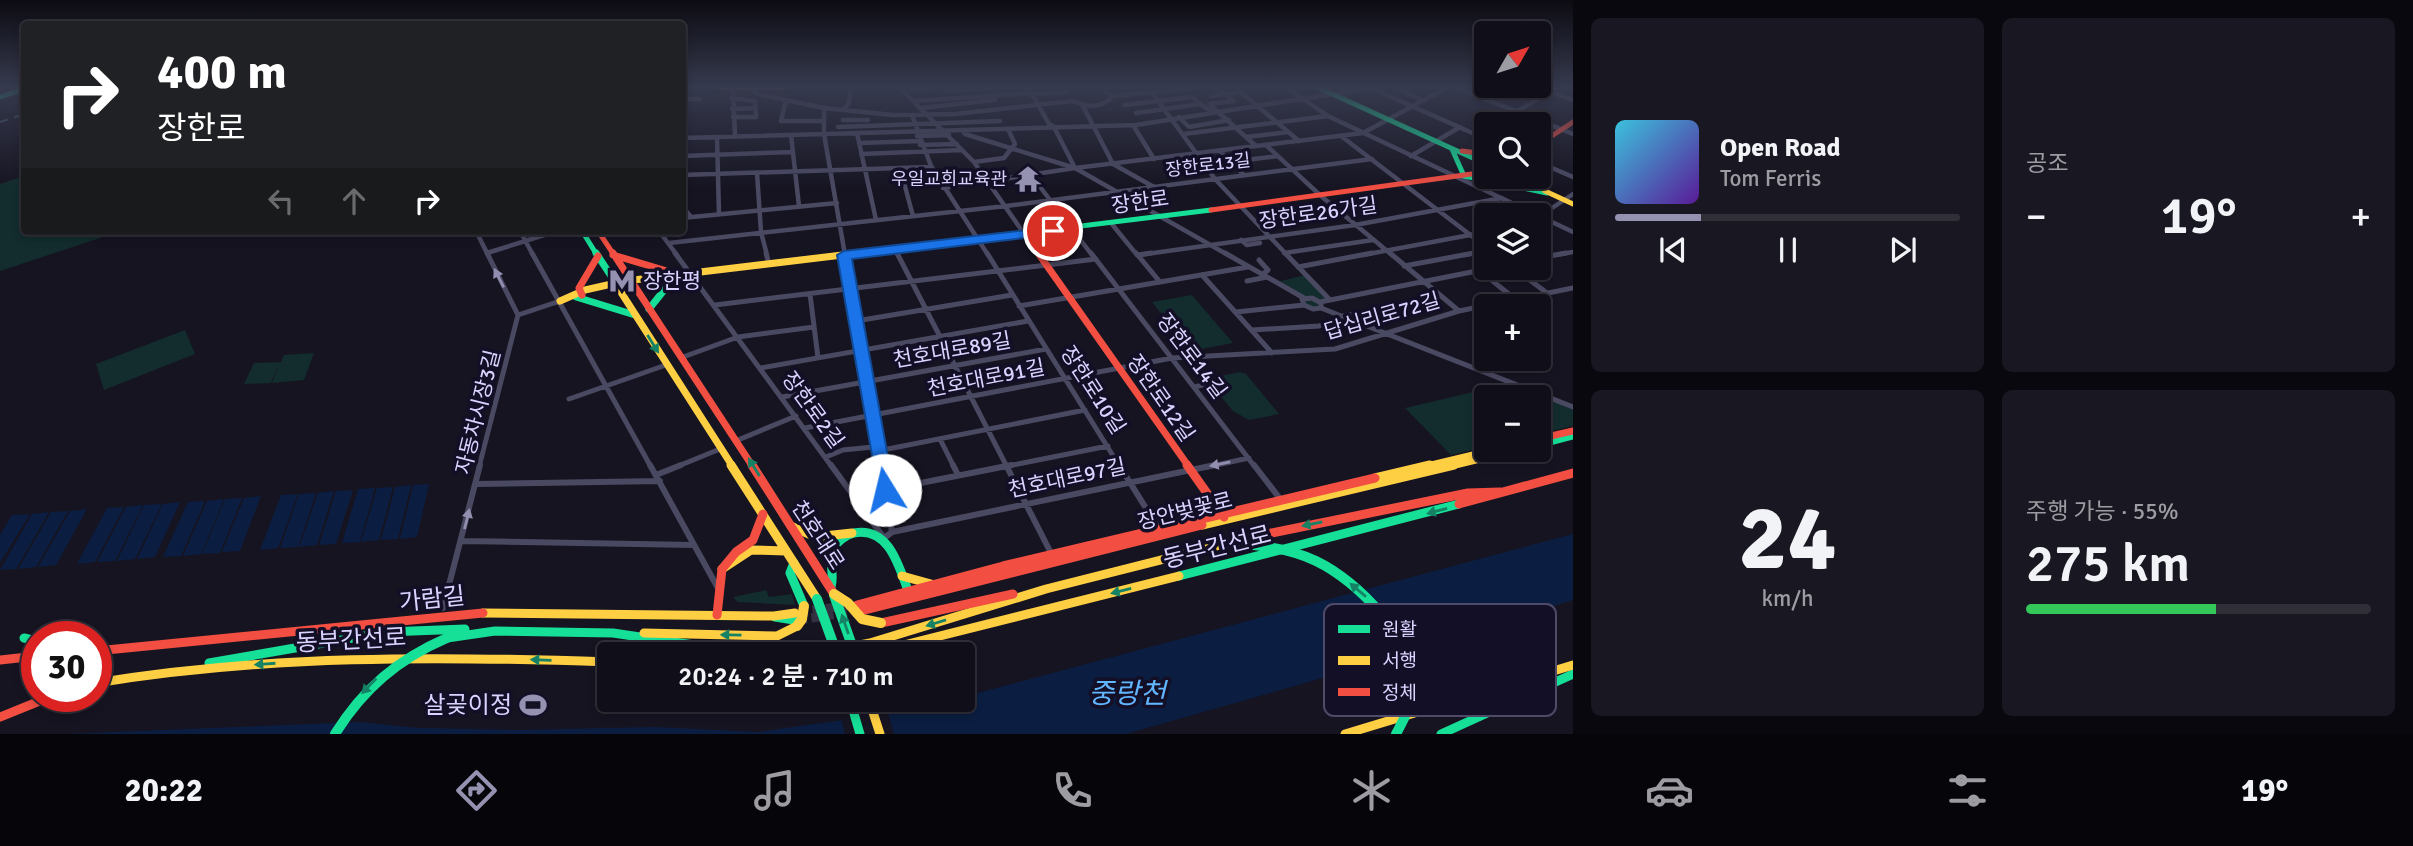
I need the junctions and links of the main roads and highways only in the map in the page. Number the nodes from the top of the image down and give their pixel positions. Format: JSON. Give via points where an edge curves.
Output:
{"nodes":[{"id":1,"x":1393,"y":121,"type":"edge"},
{"id":2,"x":1573,"y":122,"type":"edge"},
{"id":3,"x":1551,"y":136,"type":"edge"},
{"id":4,"x":1452,"y":148,"type":"junction"},
{"id":5,"x":1474,"y":152,"type":"edge"},
{"id":6,"x":1474,"y":158,"type":"edge"},
{"id":7,"x":1474,"y":174,"type":"edge"},
{"id":8,"x":1460,"y":176,"type":"junction"},
{"id":9,"x":1540,"y":189,"type":"edge"},
{"id":10,"x":1544,"y":189,"type":"edge"},
{"id":11,"x":1547,"y":192,"type":"junction"},
{"id":12,"x":1573,"y":204,"type":"edge"},
{"id":13,"x":585,"y":235,"type":"edge"},
{"id":14,"x":600,"y":235,"type":"edge"},
{"id":15,"x":1025,"y":235,"type":"junction"},
{"id":16,"x":613,"y":255,"type":"junction"},
{"id":17,"x":598,"y":256,"type":"junction"},
{"id":18,"x":677,"y":274,"type":"junction"},
{"id":19,"x":631,"y":281,"type":"junction"},
{"id":20,"x":616,"y":284,"type":"junction"},
{"id":21,"x":578,"y":293,"type":"junction"},
{"id":22,"x":559,"y":301,"type":"road end"},
{"id":23,"x":649,"y":309,"type":"junction"},
{"id":24,"x":635,"y":315,"type":"junction"},
{"id":25,"x":1573,"y":431,"type":"edge"},
{"id":26,"x":1551,"y":436,"type":"edge"},
{"id":27,"x":1573,"y":436,"type":"edge"},
{"id":28,"x":1551,"y":442,"type":"edge"},
{"id":29,"x":1474,"y":455,"type":"edge"},
{"id":30,"x":1474,"y":460,"type":"edge"},
{"id":31,"x":1573,"y":473,"type":"edge"},
{"id":32,"x":1500,"y":492,"type":"junction"},
{"id":33,"x":1283,"y":503,"type":"junction"},
{"id":34,"x":763,"y":514,"type":"junction"},
{"id":35,"x":1224,"y":517,"type":"junction"},
{"id":36,"x":789,"y":525,"type":"junction"},
{"id":37,"x":852,"y":533,"type":"junction"},
{"id":38,"x":1206,"y":549,"type":"junction"},
{"id":39,"x":786,"y":551,"type":"junction"},
{"id":40,"x":794,"y":563,"type":"junction"},
{"id":41,"x":722,"y":569,"type":"junction"},
{"id":42,"x":902,"y":576,"type":"junction"},
{"id":43,"x":936,"y":584,"type":"junction"},
{"id":44,"x":1046,"y":589,"type":"junction"},
{"id":45,"x":833,"y":591,"type":"junction"},
{"id":46,"x":909,"y":595,"type":"junction"},
{"id":47,"x":1372,"y":604,"type":"edge"},
{"id":48,"x":859,"y":608,"type":"tunnel mouth"},
{"id":49,"x":717,"y":615,"type":"junction"},
{"id":50,"x":795,"y":620,"type":"junction"},
{"id":51,"x":495,"y":631,"type":"junction"},
{"id":52,"x":613,"y":634,"type":"junction"},
{"id":53,"x":833,"y":642,"type":"edge"},
{"id":54,"x":851,"y":642,"type":"edge"},
{"id":55,"x":916,"y":642,"type":"edge"},
{"id":56,"x":112,"y":649,"type":"edge"},
{"id":57,"x":21,"y":658,"type":"edge"},
{"id":58,"x":0,"y":660,"type":"edge"},
{"id":59,"x":597,"y":662,"type":"edge"},
{"id":60,"x":1573,"y":666,"type":"edge"},
{"id":61,"x":1556,"y":671,"type":"edge"},
{"id":62,"x":166,"y":672,"type":"junction"},
{"id":63,"x":1573,"y":674,"type":"edge"},
{"id":64,"x":112,"y":679,"type":"edge"},
{"id":65,"x":1556,"y":682,"type":"edge"},
{"id":66,"x":21,"y":709,"type":"edge"},
{"id":67,"x":854,"y":712,"type":"edge"},
{"id":68,"x":873,"y":712,"type":"edge"},
{"id":69,"x":1405,"y":716,"type":"edge"},
{"id":70,"x":1407,"y":716,"type":"edge"},
{"id":71,"x":1481,"y":716,"type":"edge"},
{"id":72,"x":0,"y":717,"type":"edge"},
{"id":73,"x":335,"y":734,"type":"edge"},
{"id":74,"x":860,"y":734,"type":"edge"},
{"id":75,"x":880,"y":734,"type":"edge"},
{"id":76,"x":1345,"y":734,"type":"edge"},
{"id":77,"x":1396,"y":734,"type":"edge"},
{"id":78,"x":1441,"y":734,"type":"edge"}],
"edges":[{"from":1,"to":4,"type":"main road"},
{"from":2,"to":3,"type":"main road"},
{"from":4,"to":5,"type":"main road"},
{"from":4,"to":6,"type":"main road"},
{"from":4,"to":8,"type":"main road"},
{"from":7,"to":8,"type":"main road","name":"장한로"},
{"from":8,"to":11,"type":"main road"},
{"from":8,"to":15,"type":"main road","name":"장한로"},
{"from":9,"to":11,"type":"main road"},
{"from":10,"to":11,"type":"main road"},
{"from":11,"to":12,"type":"main road"},
{"from":13,"to":17,"type":"main road","name":"천호대로"},
{"from":14,"to":16,"type":"main road","name":"천호대로"},
{"from":15,"to":18,"type":"main road","name":"장한로"},
{"from":15,"to":35,"type":"main road","name":"장한로12길"},
{"from":16,"to":18,"type":"main road"},
{"from":16,"to":19,"type":"main road","name":"천호대로"},
{"from":17,"to":20,"type":"main road","name":"천호대로"},
{"from":17,"to":21,"type":"main road"},
{"from":18,"to":19,"type":"main road","name":"장한로"},
{"from":18,"to":23,"type":"main road"},
{"from":19,"to":20,"type":"main road","name":"장한로"},
{"from":19,"to":23,"type":"main road","name":"천호대로"},
{"from":20,"to":21,"type":"main road","name":"장한로"},
{"from":20,"to":24,"type":"main road","name":"천호대로"},
{"from":21,"to":22,"type":"main road","name":"장한로"},
{"from":21,"to":24,"type":"main road"},
{"from":36,"to":23,"type":"main road","name":"천호대로","one_way":true},
{"from":24,"to":34,"type":"main road","name":"천호대로","one_way":true},
{"from":25,"to":26,"type":"main road"},
{"from":27,"to":28,"type":"main road"},
{"from":29,"to":33,"type":"main road","name":"장안벚꽃로"},
{"from":30,"to":33,"type":"main road","name":"장안벚꽃로"},
{"from":31,"to":32,"type":"main road","name":"동부간선로"},
{"from":32,"to":38,"type":"main road","one_way":true,"via":[[1468,493],[1377,510]]},
{"from":32,"to":55,"type":"main road","name":"동부간선로","one_way":true},
{"from":33,"to":35,"type":"main road","name":"장안벚꽃로"},
{"from":34,"to":39,"type":"main road","name":"천호대로"},
{"from":34,"to":41,"type":"main road","via":[[752,540]]},
{"from":35,"to":43,"type":"main road","name":"장안벚꽃로"},
{"from":35,"to":46,"type":"main road","name":"장안벚꽃로"},
{"from":36,"to":37,"type":"main road","via":[[815,537]]},
{"from":36,"to":45,"type":"main road","name":"천호대로"},
{"from":37,"to":42,"type":"main road","via":[[888,535]]},
{"from":37,"to":45,"type":"main road","via":[[830,553],[836,575]]},
{"from":38,"to":44,"type":"main road"},
{"from":47,"to":38,"type":"main road","one_way":true,"bridge":true,"via":[[1352,584],[1311,560],[1269,546]]},
{"from":39,"to":40,"type":"main road","name":"천호대로"},
{"from":39,"to":41,"type":"main road","via":[[751,550]]},
{"from":40,"to":50,"type":"main road","bridge":true,"via":[[790,573],[804,606],[802,619]]},
{"from":40,"to":53,"type":"main road","name":"천호대로","bridge":true,"via":[[817,599]]},
{"from":41,"to":49,"type":"main road"},
{"from":42,"to":43,"type":"main road"},
{"from":42,"to":46,"type":"main road"},
{"from":43,"to":46,"type":"main road","name":"장안벚꽃로"},
{"from":44,"to":45,"type":"main road","bridge":true,"via":[[881,623],[862,619]]},
{"from":44,"to":52,"type":"main road","one_way":true,"via":[[826,652],[748,653]]},
{"from":54,"to":45,"type":"main road","name":"천호대로","one_way":true,"bridge":true},
{"from":46,"to":48,"type":"main road","name":"장안벚꽃로"},
{"from":49,"to":50,"type":"main road","name":"가람길"},
{"from":49,"to":56,"type":"main road","name":"가람길","via":[[469,613]]},
{"from":50,"to":52,"type":"main road","one_way":true,"via":[[777,636]]},
{"from":51,"to":52,"type":"main road"},
{"from":51,"to":62,"type":"main road","via":[[387,632]]},
{"from":51,"to":73,"type":"main road","one_way":true,"bridge":true,"via":[[447,638],[416,650],[358,697]]},
{"from":57,"to":58,"type":"main road"},
{"from":59,"to":62,"type":"main road","name":"동부간선로","one_way":true,"via":[[383,657]]},
{"from":60,"to":61,"type":"main road"},
{"from":62,"to":64,"type":"main road","name":"동부간선로"},
{"from":63,"to":65,"type":"main road"},
{"from":66,"to":72,"type":"main road"},
{"from":67,"to":74,"type":"main road"},
{"from":68,"to":75,"type":"main road"},
{"from":69,"to":76,"type":"main road"},
{"from":77,"to":70,"type":"main road","one_way":true,"bridge":true},
{"from":71,"to":78,"type":"main road"}]}
